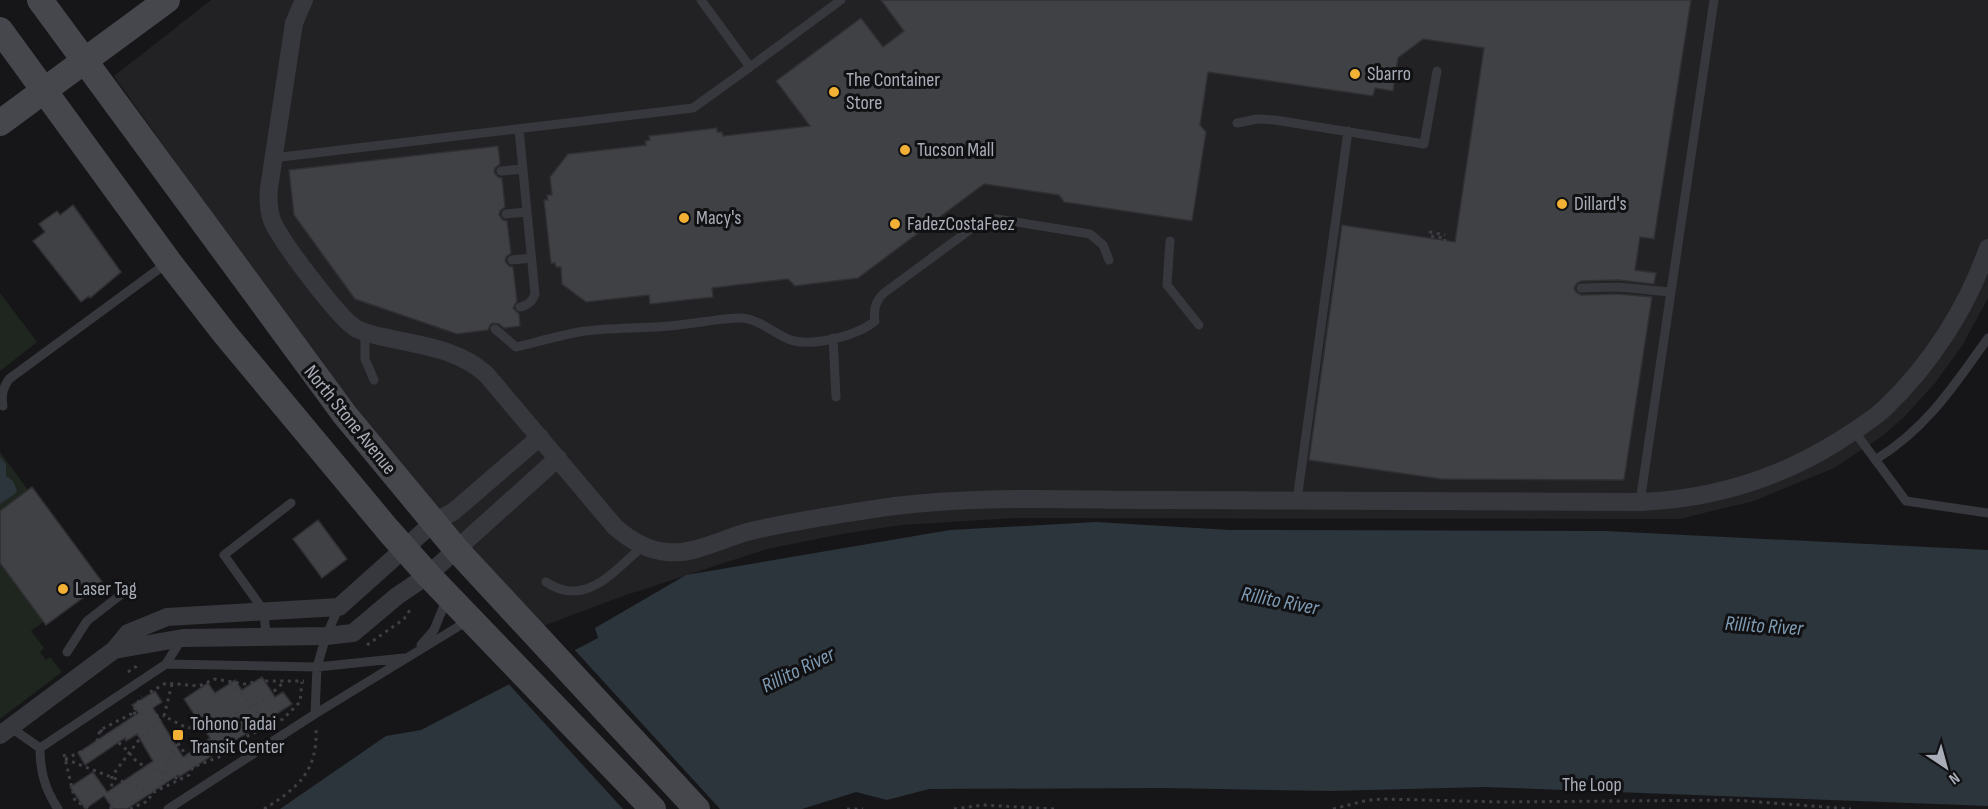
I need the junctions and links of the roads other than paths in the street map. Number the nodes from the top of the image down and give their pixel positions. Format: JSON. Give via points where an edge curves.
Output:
{"nodes":[{"id":1,"x":40,"y":0,"type":"edge"},
{"id":2,"x":167,"y":0,"type":"edge"},
{"id":3,"x":304,"y":0,"type":"edge"},
{"id":4,"x":701,"y":0,"type":"edge"},
{"id":5,"x":842,"y":0,"type":"edge"},
{"id":6,"x":1714,"y":0,"type":"edge"},
{"id":7,"x":0,"y":30,"type":"edge"},
{"id":8,"x":85,"y":61,"type":"junction"},
{"id":9,"x":750,"y":67,"type":"junction"},
{"id":10,"x":1437,"y":70,"type":"dead end"},
{"id":11,"x":44,"y":90,"type":"junction"},
{"id":12,"x":0,"y":123,"type":"edge"},
{"id":13,"x":1237,"y":123,"type":"dead end"},
{"id":14,"x":519,"y":129,"type":"junction"},
{"id":15,"x":1348,"y":131,"type":"junction"},
{"id":16,"x":273,"y":158,"type":"junction"},
{"id":17,"x":523,"y":168,"type":"junction"},
{"id":18,"x":501,"y":171,"type":"dead end"},
{"id":19,"x":527,"y":212,"type":"junction"},
{"id":20,"x":506,"y":214,"type":"dead end"},
{"id":21,"x":1170,"y":241,"type":"dead end"},
{"id":22,"x":1988,"y":249,"type":"edge"},
{"id":23,"x":531,"y":258,"type":"junction"},
{"id":24,"x":512,"y":260,"type":"dead end"},
{"id":25,"x":1109,"y":260,"type":"dead end"},
{"id":26,"x":169,"y":262,"type":"junction"},
{"id":27,"x":1581,"y":288,"type":"dead end"},
{"id":28,"x":1671,"y":292,"type":"junction"},
{"id":29,"x":520,"y":307,"type":"dead end"},
{"id":30,"x":1199,"y":325,"type":"dead end"},
{"id":31,"x":495,"y":329,"type":"dead end"},
{"id":32,"x":365,"y":332,"type":"junction"},
{"id":33,"x":833,"y":338,"type":"junction"},
{"id":34,"x":1988,"y":338,"type":"edge"},
{"id":35,"x":374,"y":380,"type":"dead end"},
{"id":36,"x":836,"y":397,"type":"dead end"},
{"id":37,"x":3,"y":406,"type":"dead end"},
{"id":38,"x":1854,"y":431,"type":"junction"},
{"id":39,"x":540,"y":437,"type":"junction"},
{"id":40,"x":558,"y":458,"type":"junction"},
{"id":41,"x":1875,"y":460,"type":"junction"},
{"id":42,"x":1297,"y":501,"type":"junction"},
{"id":43,"x":1640,"y":502,"type":"junction"},
{"id":44,"x":291,"y":503,"type":"dead end"},
{"id":45,"x":1988,"y":513,"type":"edge"},
{"id":46,"x":434,"y":522,"type":"junction"},
{"id":47,"x":643,"y":546,"type":"junction"},
{"id":48,"x":404,"y":549,"type":"junction"},
{"id":49,"x":456,"y":549,"type":"junction"},
{"id":50,"x":546,"y":582,"type":"dead end"},
{"id":51,"x":436,"y":583,"type":"junction"},
{"id":52,"x":132,"y":586,"type":"dead end"},
{"id":53,"x":339,"y":607,"type":"junction"},
{"id":54,"x":264,"y":611,"type":"junction"},
{"id":55,"x":471,"y":619,"type":"junction"},
{"id":56,"x":326,"y":636,"type":"junction"},
{"id":57,"x":266,"y":637,"type":"junction"},
{"id":58,"x":183,"y":638,"type":"junction"},
{"id":59,"x":114,"y":650,"type":"junction"},
{"id":60,"x":66,"y":652,"type":"dead end"},
{"id":61,"x":410,"y":656,"type":"junction"},
{"id":62,"x":166,"y":664,"type":"junction"},
{"id":63,"x":317,"y":666,"type":"junction"},
{"id":64,"x":315,"y":714,"type":"junction"},
{"id":65,"x":5,"y":731,"type":"edge"},
{"id":66,"x":40,"y":748,"type":"junction"},
{"id":67,"x":58,"y":809,"type":"edge"},
{"id":68,"x":168,"y":809,"type":"edge"},
{"id":69,"x":653,"y":809,"type":"edge"},
{"id":70,"x":697,"y":809,"type":"edge"}],
"edges":[{"from":1,"to":8,"type":"main road","name":"North Stone Avenue"},
{"from":2,"to":8,"type":"main road"},
{"from":3,"to":16,"type":"street","via":[[294,23]]},
{"from":4,"to":9,"type":"lane"},
{"from":5,"to":9,"type":"lane"},
{"from":6,"to":28,"type":"lane"},
{"from":7,"to":11,"type":"main road","name":"North Stone Avenue"},
{"from":8,"to":11,"type":"main road"},
{"from":8,"to":46,"type":"main road","name":"North Stone Avenue","via":[[310,370]]},
{"from":9,"to":14,"type":"lane","via":[[693,108]]},
{"from":10,"to":15,"type":"lane","via":[[1424,144]]},
{"from":11,"to":12,"type":"main road"},
{"from":11,"to":26,"type":"main road","name":"North Stone Avenue"},
{"from":13,"to":15,"type":"lane","via":[[1275,120]]},
{"from":14,"to":16,"type":"lane"},
{"from":14,"to":17,"type":"lane"},
{"from":15,"to":42,"type":"lane"},
{"from":16,"to":32,"type":"street","via":[[269,209],[278,232],[342,317]]},
{"from":17,"to":18,"type":"lane"},
{"from":17,"to":19,"type":"lane"},
{"from":19,"to":20,"type":"lane"},
{"from":19,"to":23,"type":"lane"},
{"from":21,"to":30,"type":"lane","via":[[1167,285]]},
{"from":22,"to":38,"type":"street","via":[[1971,291],[1939,344],[1886,407]]},
{"from":23,"to":24,"type":"lane"},
{"from":23,"to":29,"type":"lane","via":[[535,294],[526,306]]},
{"from":25,"to":33,"type":"lane","via":[[1103,245],[1090,234],[987,220],[884,293],[876,302],[875,321],[871,325]]},
{"from":26,"to":37,"type":"lane","via":[[9,379],[1,396]]},
{"from":26,"to":48,"type":"main road","name":"North Stone Avenue"},
{"from":27,"to":28,"type":"lane"},
{"from":28,"to":43,"type":"lane"},
{"from":31,"to":33,"type":"lane","via":[[516,347],[579,332],[740,318],[798,342]]},
{"from":32,"to":35,"type":"lane","via":[[365,359]]},
{"from":32,"to":39,"type":"street","via":[[465,358],[486,374]]},
{"from":33,"to":36,"type":"lane"},
{"from":34,"to":41,"type":"lane","via":[[1953,389],[1924,422],[1897,447]]},
{"from":38,"to":41,"type":"lane"},
{"from":38,"to":43,"type":"street","via":[[1796,465],[1748,485],[1689,498]]},
{"from":39,"to":40,"type":"street"},
{"from":39,"to":46,"type":"street","via":[[453,512]]},
{"from":40,"to":47,"type":"street","via":[[615,527]]},
{"from":40,"to":49,"type":"street"},
{"from":41,"to":45,"type":"lane","via":[[1909,502]]},
{"from":42,"to":43,"type":"street"},
{"from":42,"to":47,"type":"street","via":[[942,502],[787,524],[685,551],[665,552]]},
{"from":44,"to":54,"type":"lane","via":[[224,555]]},
{"from":46,"to":48,"type":"street"},
{"from":46,"to":49,"type":"main road","name":"North Stone Avenue"},
{"from":47,"to":50,"type":"lane","via":[[585,590],[560,590]]},
{"from":48,"to":51,"type":"main road","name":"North Stone Avenue"},
{"from":48,"to":53,"type":"street"},
{"from":49,"to":51,"type":"street"},
{"from":49,"to":70,"type":"main road","name":"North Stone Avenue"},
{"from":51,"to":55,"type":"main road","name":"North Stone Avenue"},
{"from":51,"to":56,"type":"street","via":[[397,596],[353,633]]},
{"from":51,"to":61,"type":"lane","via":[[446,603],[434,630]]},
{"from":52,"to":60,"type":"lane","via":[[87,621]]},
{"from":53,"to":54,"type":"street"},
{"from":53,"to":56,"type":"lane"},
{"from":54,"to":57,"type":"lane"},
{"from":54,"to":59,"type":"street","via":[[167,617],[128,633]]},
{"from":55,"to":61,"type":"lane"},
{"from":55,"to":69,"type":"main road","name":"North Stone Avenue"},
{"from":56,"to":57,"type":"street"},
{"from":56,"to":63,"type":"lane"},
{"from":57,"to":58,"type":"street"},
{"from":58,"to":59,"type":"street"},
{"from":58,"to":62,"type":"lane"},
{"from":59,"to":65,"type":"street"},
{"from":61,"to":63,"type":"lane"},
{"from":61,"to":64,"type":"lane"},
{"from":62,"to":63,"type":"lane"},
{"from":62,"to":66,"type":"lane"},
{"from":63,"to":64,"type":"lane"},
{"from":64,"to":68,"type":"lane"},
{"from":65,"to":66,"type":"lane"},
{"from":66,"to":67,"type":"lane","via":[[40,770]]}]}
